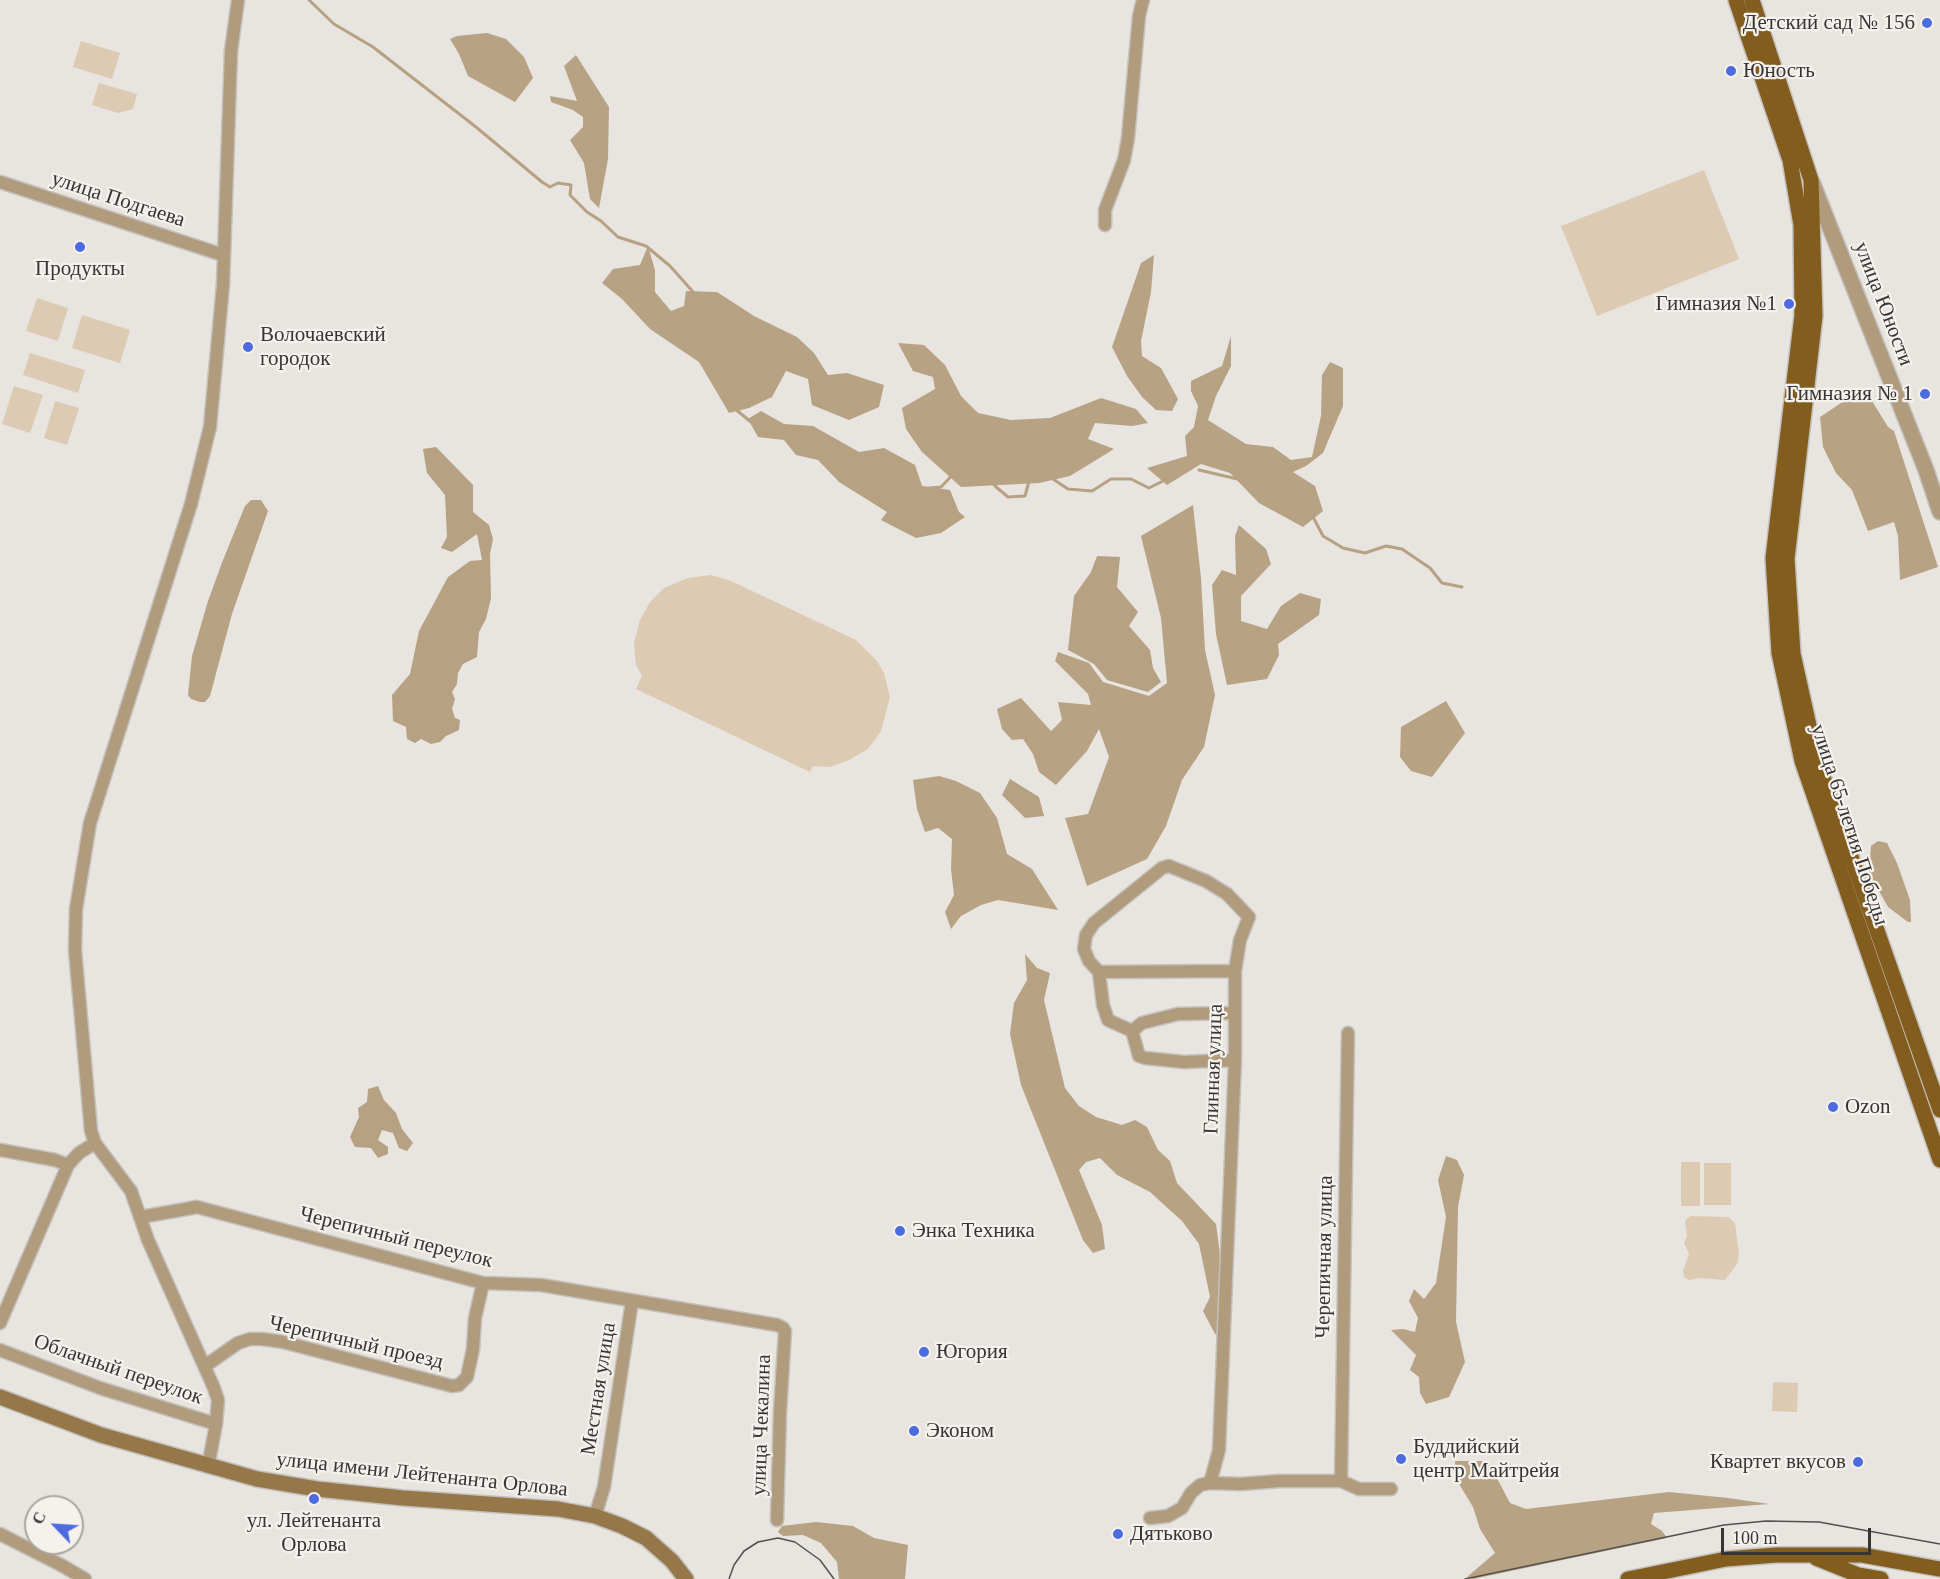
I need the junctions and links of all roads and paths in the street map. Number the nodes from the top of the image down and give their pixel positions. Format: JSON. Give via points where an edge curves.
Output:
{"nodes":[{"id":1,"x":238,"y":0,"type":"edge"},
{"id":2,"x":1143,"y":0,"type":"edge"},
{"id":3,"x":1736,"y":0,"type":"edge"},
{"id":4,"x":1752,"y":0,"type":"edge"},
{"id":5,"x":1811,"y":180,"type":"junction"},
{"id":6,"x":0,"y":182,"type":"edge"},
{"id":7,"x":1105,"y":225,"type":"dead end"},
{"id":8,"x":223,"y":255,"type":"junction"},
{"id":9,"x":1940,"y":512,"type":"edge"},
{"id":10,"x":1235,"y":971,"type":"junction"},
{"id":11,"x":1099,"y":972,"type":"junction"},
{"id":12,"x":1235,"y":1013,"type":"junction"},
{"id":13,"x":1348,"y":1033,"type":"dead end"},
{"id":14,"x":1134,"y":1036,"type":"junction"},
{"id":15,"x":1234,"y":1060,"type":"junction"},
{"id":16,"x":1940,"y":1110,"type":"edge"},
{"id":17,"x":95,"y":1143,"type":"junction"},
{"id":18,"x":0,"y":1150,"type":"edge"},
{"id":19,"x":1940,"y":1160,"type":"edge"},
{"id":20,"x":68,"y":1165,"type":"junction"},
{"id":21,"x":141,"y":1217,"type":"junction"},
{"id":22,"x":483,"y":1283,"type":"junction"},
{"id":23,"x":632,"y":1301,"type":"junction"},
{"id":24,"x":0,"y":1323,"type":"edge"},
{"id":25,"x":785,"y":1331,"type":"joint"},
{"id":26,"x":0,"y":1350,"type":"edge"},
{"id":27,"x":204,"y":1366,"type":"junction"},
{"id":28,"x":0,"y":1397,"type":"edge"},
{"id":29,"x":216,"y":1424,"type":"junction"},
{"id":30,"x":208,"y":1467,"type":"junction"},
{"id":31,"x":1341,"y":1481,"type":"junction"},
{"id":32,"x":1210,"y":1483,"type":"junction"},
{"id":33,"x":1391,"y":1489,"type":"dead end"},
{"id":34,"x":596,"y":1516,"type":"junction"},
{"id":35,"x":1150,"y":1518,"type":"dead end"},
{"id":36,"x":777,"y":1520,"type":"dead end"},
{"id":37,"x":0,"y":1534,"type":"edge"},
{"id":38,"x":1807,"y":1555,"type":"junction"},
{"id":39,"x":1940,"y":1569,"type":"edge"},
{"id":40,"x":85,"y":1579,"type":"edge"},
{"id":41,"x":686,"y":1579,"type":"edge"},
{"id":42,"x":1629,"y":1579,"type":"edge"},
{"id":43,"x":1881,"y":1579,"type":"edge"}],
"edges":[{"from":1,"to":8,"type":"street","via":[[231,51]]},
{"from":2,"to":7,"type":"street","via":[[1128,138],[1105,210]]},
{"from":3,"to":19,"type":"main road","name":"улица 65-летия Победы","via":[[1790,160],[1801,225],[1802,315],[1773,558],[1779,653],[1802,761]]},
{"from":4,"to":5,"type":"main road","name":"улица 65-летия Победы"},
{"from":5,"to":9,"type":"street","name":"улица Юности"},
{"from":5,"to":16,"type":"main road","name":"улица 65-летия Победы","via":[[1815,316],[1787,559],[1793,654],[1816,757]]},
{"from":6,"to":8,"type":"street","name":"улица Подгаева"},
{"from":8,"to":17,"type":"street","via":[[210,427],[191,504],[90,824],[76,909],[75,950]]},
{"from":10,"to":11,"type":"street"},
{"from":10,"to":11,"type":"street","name":"Глинная улица","via":[[1249,917],[1227,894],[1169,866],[1094,923],[1086,935],[1084,949]]},
{"from":10,"to":12,"type":"street","name":"Глинная улица"},
{"from":11,"to":14,"type":"street","name":"Глинная улица","via":[[1108,1020]]},
{"from":12,"to":14,"type":"street","via":[[1178,1014],[1142,1023]]},
{"from":12,"to":15,"type":"street","name":"Глинная улица"},
{"from":13,"to":31,"type":"street","name":"Черепичная улица"},
{"from":14,"to":15,"type":"street","via":[[1139,1056],[1145,1058],[1184,1062]]},
{"from":15,"to":32,"type":"street","name":"Глинная улица","via":[[1219,1450]]},
{"from":17,"to":20,"type":"street"},
{"from":17,"to":21,"type":"street","via":[[131,1191]]},
{"from":18,"to":20,"type":"street"},
{"from":20,"to":24,"type":"street"},
{"from":21,"to":22,"type":"street","name":"Черепичный переулок","via":[[197,1207]]},
{"from":21,"to":27,"type":"street"},
{"from":22,"to":23,"type":"street","name":"Черепичный переулок","via":[[541,1285]]},
{"from":22,"to":27,"type":"street","name":"Черепичный проезд","via":[[467,1377],[452,1386],[283,1342],[256,1339],[238,1342]]},
{"from":23,"to":25,"type":"street","name":"Черепичный переулок","via":[[777,1325]]},
{"from":23,"to":34,"type":"street","name":"Местная улица"},
{"from":25,"to":36,"type":"street","name":"улица Чекалина"},
{"from":26,"to":29,"type":"street","name":"Облачный переулок","via":[[100,1388]]},
{"from":27,"to":29,"type":"street","via":[[218,1400]]},
{"from":28,"to":30,"type":"main road","name":"улица имени Лейтенанта Орлова","via":[[101,1435]]},
{"from":29,"to":30,"type":"street","name":"Облачный переулок"},
{"from":30,"to":34,"type":"main road","name":"улица имени Лейтенанта Орлова","via":[[317,1489],[558,1509]]},
{"from":31,"to":32,"type":"street"},
{"from":31,"to":33,"type":"street","via":[[1359,1490]]},
{"from":32,"to":35,"type":"street","via":[[1191,1493],[1182,1508],[1168,1516]]},
{"from":34,"to":41,"type":"main road","name":"улица имени Лейтенанта Орлова","via":[[646,1538]]},
{"from":37,"to":40,"type":"street"},
{"from":38,"to":39,"type":"main road","via":[[1862,1555]]},
{"from":38,"to":42,"type":"main road","via":[[1726,1559]]},
{"from":38,"to":43,"type":"main road","via":[[1858,1575]]}]}
